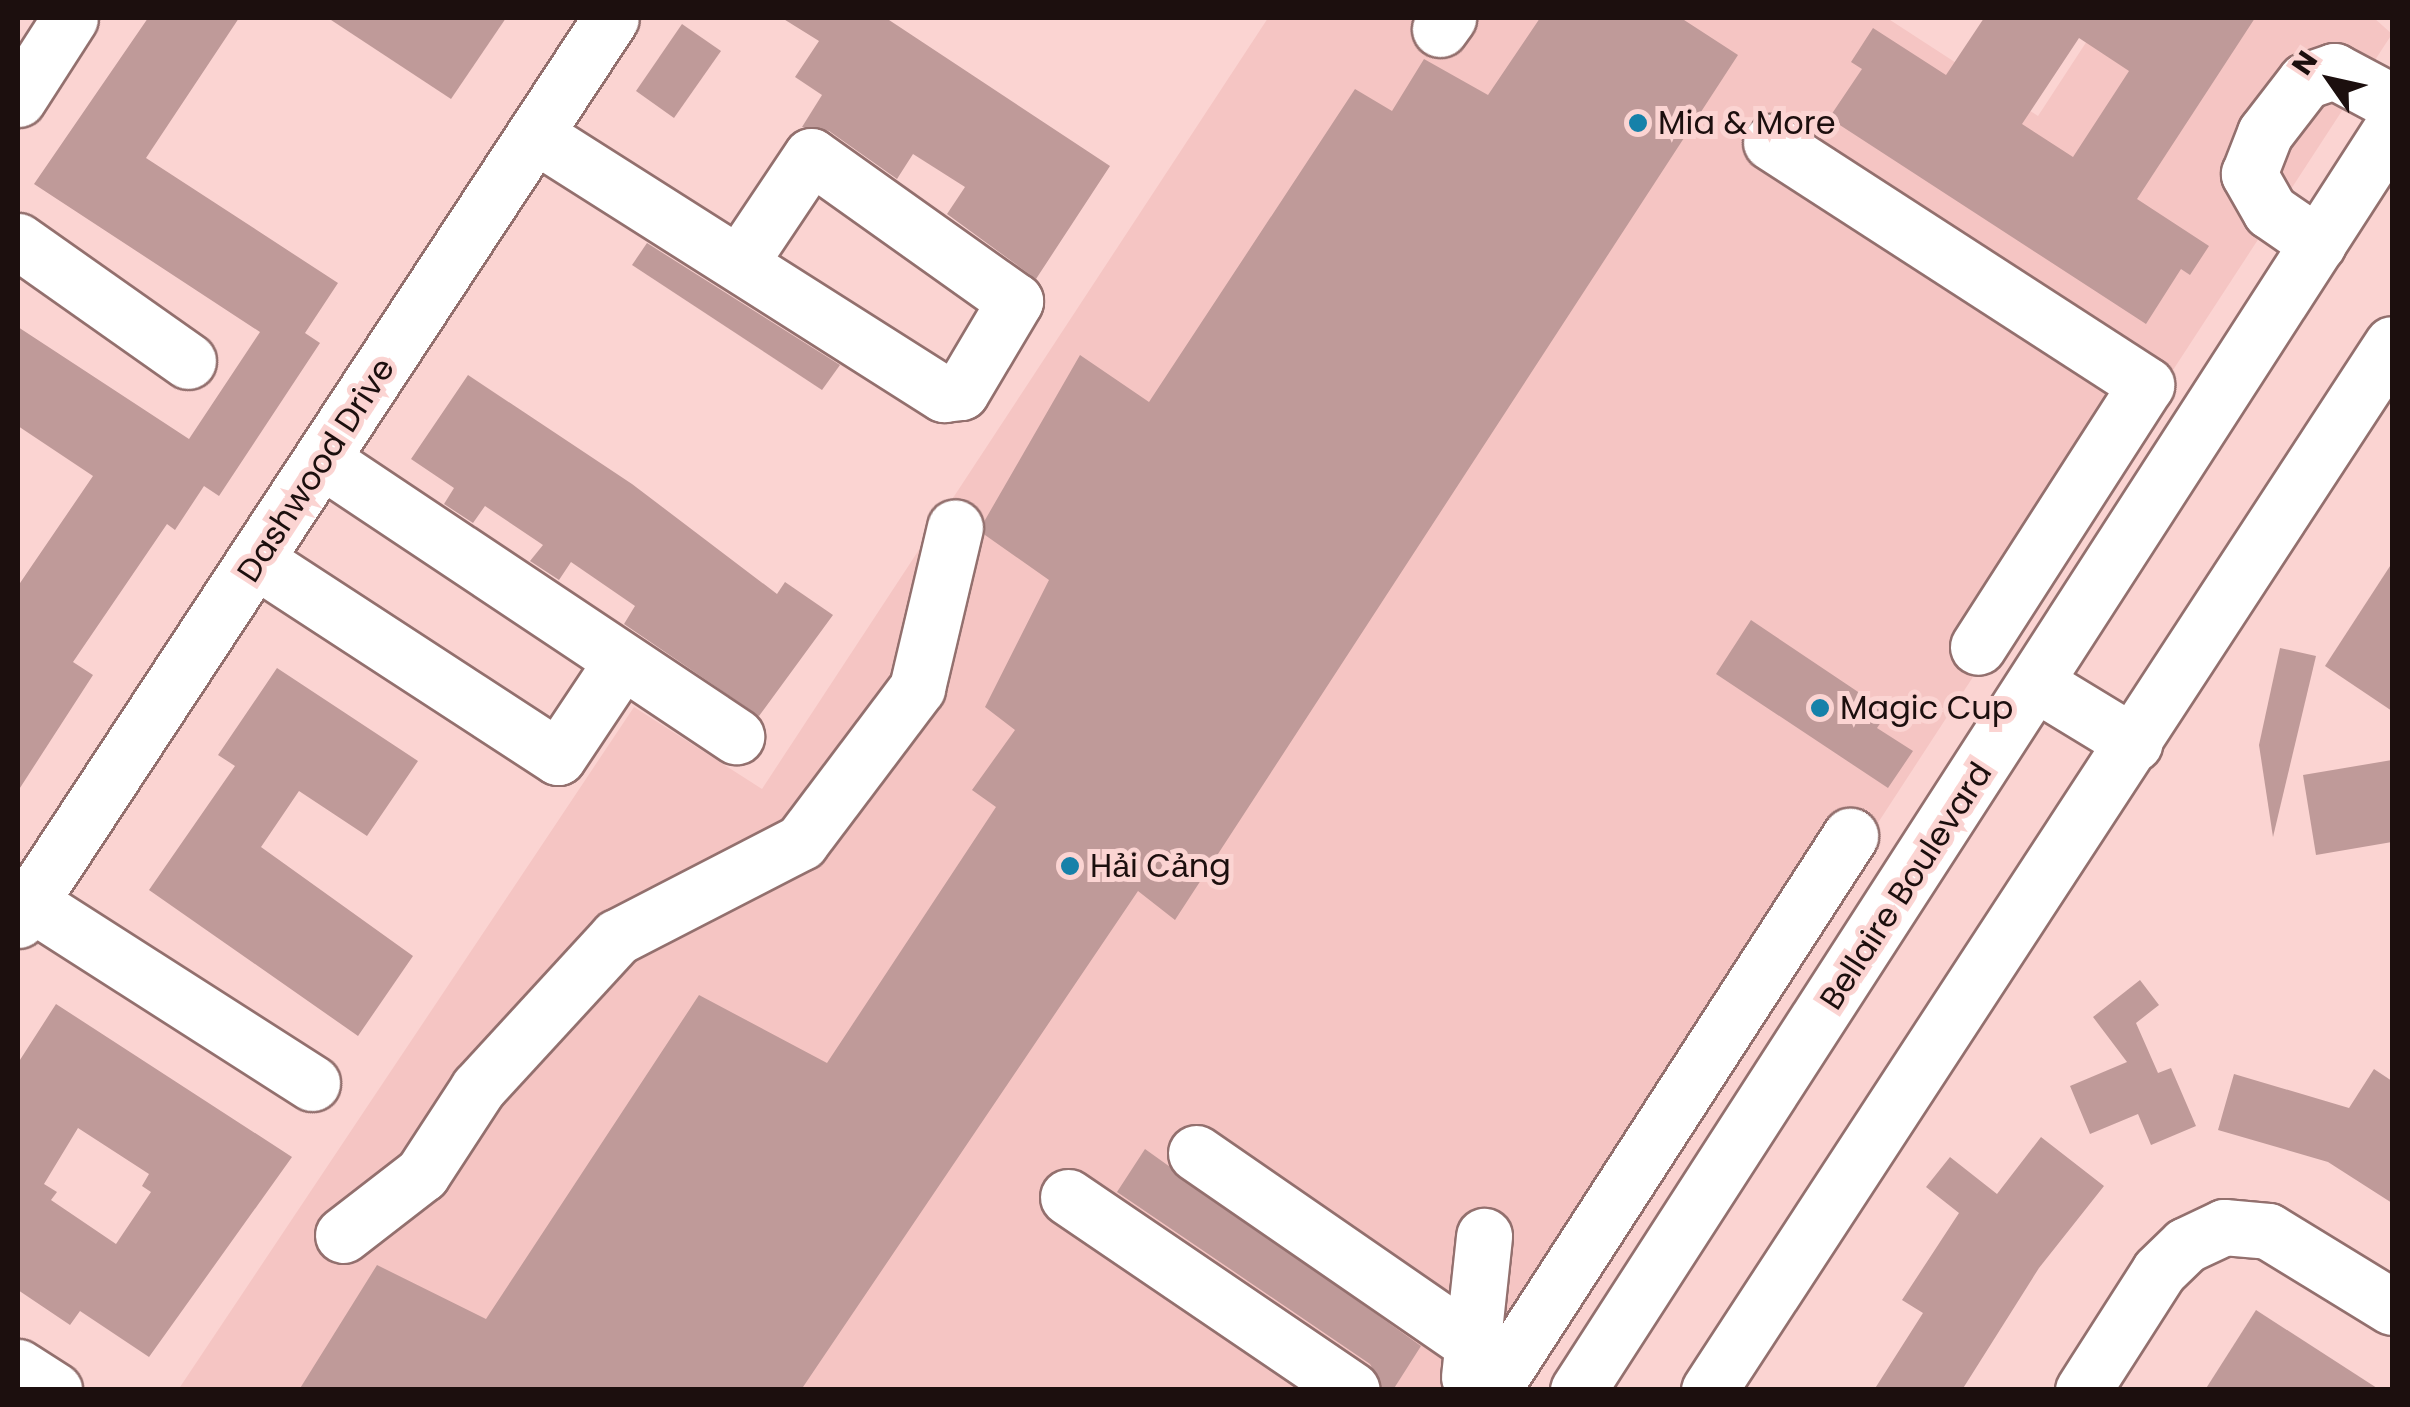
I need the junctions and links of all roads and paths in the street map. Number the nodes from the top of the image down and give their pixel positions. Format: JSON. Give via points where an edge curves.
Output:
{"nodes":[{"id":1,"x":70,"y":18,"type":"edge"},
{"id":2,"x":601,"y":21,"type":"edge"},
{"id":3,"x":2374,"y":89,"type":"edge"},
{"id":4,"x":18,"y":99,"type":"edge"},
{"id":5,"x":2392,"y":128,"type":"edge"},
{"id":6,"x":537,"y":136,"type":"junction"},
{"id":7,"x":1771,"y":142,"type":"dead end"},
{"id":8,"x":18,"y":241,"type":"edge"},
{"id":9,"x":2318,"y":244,"type":"junction"},
{"id":10,"x":740,"y":262,"type":"junction"},
{"id":11,"x":2392,"y":344,"type":"edge"},
{"id":12,"x":188,"y":360,"type":"dead end"},
{"id":13,"x":322,"y":460,"type":"junction"},
{"id":14,"x":956,"y":528,"type":"dead end"},
{"id":15,"x":257,"y":561,"type":"junction"},
{"id":16,"x":1978,"y":647,"type":"dead end"},
{"id":17,"x":622,"y":661,"type":"junction"},
{"id":18,"x":2037,"y":684,"type":"junction"},
{"id":19,"x":736,"y":736,"type":"dead end"},
{"id":20,"x":2134,"y":742,"type":"junction"},
{"id":21,"x":1850,"y":836,"type":"dead end"},
{"id":22,"x":23,"y":911,"type":"edge"},
{"id":23,"x":312,"y":1084,"type":"dead end"},
{"id":24,"x":1196,"y":1153,"type":"dead end"},
{"id":25,"x":1068,"y":1197,"type":"dead end"},
{"id":26,"x":344,"y":1235,"type":"dead end"},
{"id":27,"x":1484,"y":1236,"type":"dead end"},
{"id":28,"x":2392,"y":1307,"type":"edge"},
{"id":29,"x":18,"y":1367,"type":"edge"},
{"id":30,"x":1478,"y":1375,"type":"edge"},
{"id":31,"x":54,"y":1390,"type":"edge"},
{"id":32,"x":1352,"y":1390,"type":"edge"},
{"id":33,"x":1578,"y":1390,"type":"edge"},
{"id":34,"x":1709,"y":1390,"type":"edge"},
{"id":35,"x":2083,"y":1390,"type":"edge"}],
"edges":[{"from":1,"to":4,"type":"main road"},
{"from":2,"to":6,"type":"main road","name":"Dashwood Drive"},
{"from":3,"to":9,"type":"main road","via":[[2334,71],[2305,81],[2265,133],[2249,174],[2270,211]]},
{"from":5,"to":9,"type":"main road","name":"Bellaire Boulevard"},
{"from":6,"to":10,"type":"main road"},
{"from":6,"to":13,"type":"main road","name":"Dashwood Drive"},
{"from":7,"to":16,"type":"main road","via":[[2146,385]]},
{"from":8,"to":12,"type":"main road"},
{"from":9,"to":18,"type":"main road","name":"Bellaire Boulevard"},
{"from":10,"to":10,"type":"main road","via":[[944,394],[961,392],[1015,301],[811,156]]},
{"from":11,"to":20,"type":"main road"},
{"from":13,"to":15,"type":"main road","name":"Dashwood Drive"},
{"from":13,"to":17,"type":"main road"},
{"from":14,"to":26,"type":"main road","via":[[917,688],[801,842],[617,937],[478,1088],[422,1174]]},
{"from":15,"to":17,"type":"main road","via":[[558,757]]},
{"from":15,"to":22,"type":"main road","name":"Dashwood Drive"},
{"from":17,"to":19,"type":"main road"},
{"from":18,"to":20,"type":"main road"},
{"from":18,"to":33,"type":"main road","name":"Bellaire Boulevard"},
{"from":20,"to":34,"type":"main road"},
{"from":21,"to":30,"type":"main road"},
{"from":22,"to":23,"type":"main road"},
{"from":24,"to":30,"type":"main road"},
{"from":25,"to":32,"type":"main road"},
{"from":27,"to":30,"type":"main road"},
{"from":28,"to":35,"type":"main road","via":[[2268,1230],[2224,1227],[2186,1245],[2159,1271]]},
{"from":29,"to":31,"type":"main road"}]}
